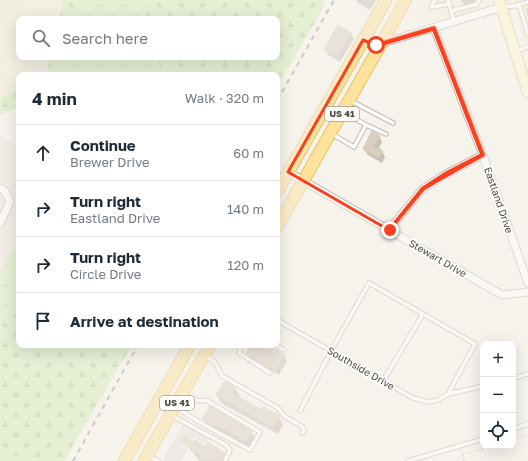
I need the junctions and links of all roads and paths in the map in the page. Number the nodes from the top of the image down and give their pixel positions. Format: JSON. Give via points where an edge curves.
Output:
{"nodes":[{"id":1,"x":386,"y":0,"type":"edge"},
{"id":2,"x":406,"y":0,"type":"edge"},
{"id":3,"x":435,"y":0,"type":"edge"},
{"id":4,"x":479,"y":0,"type":"edge"},
{"id":5,"x":449,"y":2,"type":"edge"},
{"id":6,"x":528,"y":2,"type":"edge"},
{"id":7,"x":500,"y":3,"type":"edge"},
{"id":8,"x":519,"y":4,"type":"junction"},
{"id":9,"x":451,"y":11,"type":"junction"},
{"id":10,"x":454,"y":22,"type":"junction"},
{"id":11,"x":434,"y":28,"type":"junction"},
{"id":12,"x":528,"y":34,"type":"edge"},
{"id":13,"x":363,"y":40,"type":"junction"},
{"id":14,"x":382,"y":42,"type":"junction"},
{"id":15,"x":528,"y":47,"type":"edge"},
{"id":16,"x":515,"y":51,"type":"junction"},
{"id":17,"x":528,"y":93,"type":"edge"},
{"id":18,"x":350,"y":100,"type":"junction"},
{"id":19,"x":343,"y":111,"type":"junction"},
{"id":20,"x":393,"y":123,"type":"dead end"},
{"id":21,"x":366,"y":125,"type":"junction"},
{"id":22,"x":330,"y":133,"type":"junction"},
{"id":23,"x":386,"y":134,"type":"dead end"},
{"id":24,"x":483,"y":155,"type":"junction"},
{"id":25,"x":288,"y":172,"type":"junction"},
{"id":26,"x":303,"y":181,"type":"junction"},
{"id":27,"x":280,"y":187,"type":"edge"},
{"id":28,"x":0,"y":188,"type":"edge"},
{"id":29,"x":280,"y":222,"type":"edge"},
{"id":30,"x":0,"y":223,"type":"edge"},
{"id":31,"x":390,"y":230,"type":"junction"},
{"id":32,"x":528,"y":283,"type":"edge"},
{"id":33,"x":528,"y":292,"type":"edge"},
{"id":34,"x":423,"y":314,"type":"junction"},
{"id":35,"x":280,"y":322,"type":"edge"},
{"id":36,"x":188,"y":348,"type":"edge"},
{"id":37,"x":208,"y":348,"type":"edge"},
{"id":38,"x":241,"y":348,"type":"edge"},
{"id":39,"x":280,"y":348,"type":"edge"},
{"id":40,"x":284,"y":350,"type":"dead end"},
{"id":41,"x":331,"y":351,"type":"junction"},
{"id":42,"x":204,"y":355,"type":"junction"},
{"id":43,"x":270,"y":373,"type":"dead end"},
{"id":44,"x":528,"y":374,"type":"edge"},
{"id":45,"x":516,"y":377,"type":"edge"},
{"id":46,"x":383,"y":381,"type":"junction"},
{"id":47,"x":167,"y":386,"type":"junction"},
{"id":48,"x":480,"y":387,"type":"edge"},
{"id":49,"x":448,"y":394,"type":"junction"},
{"id":50,"x":182,"y":395,"type":"junction"},
{"id":51,"x":172,"y":410,"type":"junction"},
{"id":52,"x":300,"y":411,"type":"dead end"},
{"id":53,"x":528,"y":424,"type":"edge"},
{"id":54,"x":516,"y":428,"type":"edge"},
{"id":55,"x":302,"y":433,"type":"dead end"},
{"id":56,"x":528,"y":435,"type":"edge"},
{"id":57,"x":516,"y":438,"type":"edge"},
{"id":58,"x":480,"y":440,"type":"edge"},
{"id":59,"x":460,"y":447,"type":"junction"},
{"id":60,"x":481,"y":449,"type":"edge"},
{"id":61,"x":462,"y":455,"type":"junction"},
{"id":62,"x":146,"y":458,"type":"edge"},
{"id":63,"x":124,"y":461,"type":"edge"},
{"id":64,"x":158,"y":461,"type":"edge"},
{"id":65,"x":225,"y":461,"type":"edge"},
{"id":66,"x":408,"y":461,"type":"edge"},
{"id":67,"x":464,"y":461,"type":"edge"}],
"edges":[{"from":1,"to":13,"type":"main road","number":"US 41"},
{"from":2,"to":14,"type":"main road","number":"US 41"},
{"from":3,"to":5,"type":"lane","via":[[432,8]]},
{"from":4,"to":9,"type":"lane","via":[[477,4]]},
{"from":5,"to":9,"type":"lane"},
{"from":6,"to":8,"type":"lane"},
{"from":7,"to":8,"type":"lane"},
{"from":7,"to":10,"type":"street"},
{"from":7,"to":16,"type":"street"},
{"from":8,"to":12,"type":"lane"},
{"from":9,"to":10,"type":"lane"},
{"from":10,"to":11,"type":"street"},
{"from":11,"to":14,"type":"street"},
{"from":11,"to":24,"type":"street","name":"Eastland Drive"},
{"from":13,"to":14,"type":"street","via":[[371,45]]},
{"from":13,"to":25,"type":"main road","number":"US 41"},
{"from":14,"to":18,"type":"main road","number":"US 41"},
{"from":15,"to":16,"type":"lane"},
{"from":16,"to":17,"type":"street"},
{"from":18,"to":19,"type":"main road","number":"US 41"},
{"from":18,"to":20,"type":"lane"},
{"from":19,"to":21,"type":"lane"},
{"from":19,"to":22,"type":"main road","number":"US 41"},
{"from":21,"to":22,"type":"lane","via":[[354,147]]},
{"from":21,"to":23,"type":"lane"},
{"from":22,"to":26,"type":"main road","number":"US 41"},
{"from":24,"to":31,"type":"street","via":[[423,189]]},
{"from":24,"to":32,"type":"street","name":"Eastland Drive"},
{"from":25,"to":26,"type":"street","name":"Stewart Drive"},
{"from":25,"to":27,"type":"main road","number":"US 41"},
{"from":26,"to":29,"type":"main road","number":"US 41"},
{"from":26,"to":31,"type":"street","name":"Stewart Drive"},
{"from":28,"to":30,"type":"street","via":[[5,191],[10,202]]},
{"from":31,"to":33,"type":"street","name":"Stewart Drive","via":[[502,295]]},
{"from":34,"to":41,"type":"lane","via":[[369,283]]},
{"from":34,"to":46,"type":"lane"},
{"from":34,"to":49,"type":"lane","via":[[475,344]]},
{"from":35,"to":41,"type":"lane","name":"Southside Drive"},
{"from":36,"to":47,"type":"main road","number":"US 41"},
{"from":37,"to":42,"type":"main road","number":"US 41"},
{"from":38,"to":43,"type":"lane","via":[[239,353]]},
{"from":39,"to":40,"type":"lane"},
{"from":41,"to":46,"type":"lane","name":"Southside Drive"},
{"from":41,"to":52,"type":"lane"},
{"from":42,"to":50,"type":"main road","number":"US 41"},
{"from":42,"to":55,"type":"lane","via":[[215,362],[222,376],[278,408],[284,416],[302,426]]},
{"from":44,"to":45,"type":"lane"},
{"from":46,"to":49,"type":"lane","name":"Southside Drive","via":[[413,398],[429,402]]},
{"from":47,"to":50,"type":"main road"},
{"from":47,"to":63,"type":"main road","number":"US 41"},
{"from":48,"to":49,"type":"lane","name":"Southside Drive"},
{"from":50,"to":51,"type":"main road","number":"US 41"},
{"from":50,"to":51,"type":"lane","via":[[200,401],[206,400],[260,432],[250,450]]},
{"from":51,"to":62,"type":"main road","number":"US 41"},
{"from":51,"to":65,"type":"lane","via":[[226,445],[230,450]]},
{"from":53,"to":54,"type":"lane"},
{"from":56,"to":57,"type":"path"},
{"from":58,"to":59,"type":"lane"},
{"from":59,"to":61,"type":"path"},
{"from":59,"to":66,"type":"lane"},
{"from":60,"to":61,"type":"path"},
{"from":61,"to":67,"type":"path"},
{"from":62,"to":64,"type":"lane"}]}
